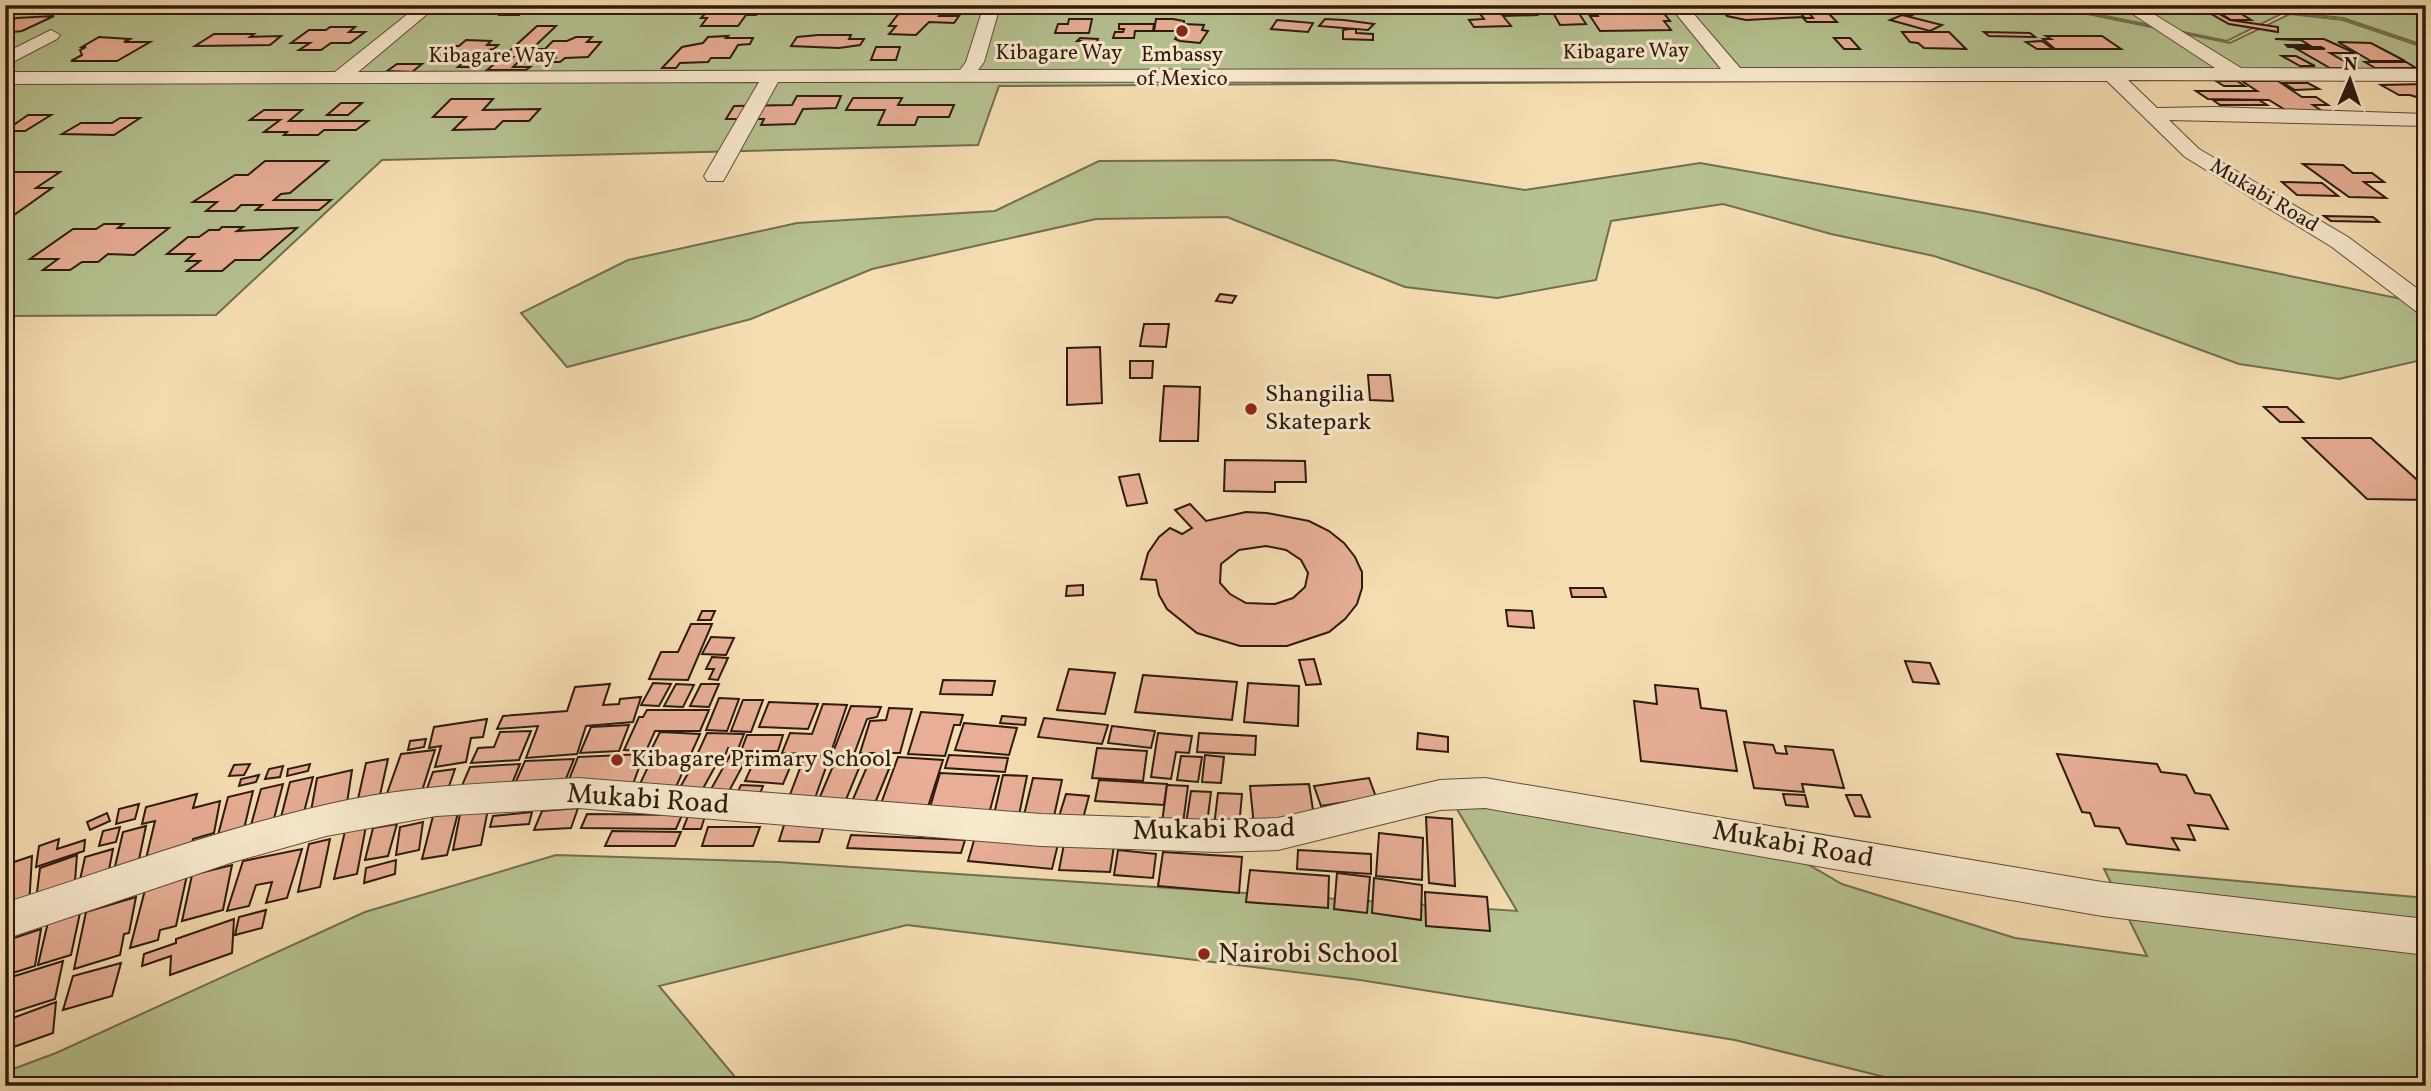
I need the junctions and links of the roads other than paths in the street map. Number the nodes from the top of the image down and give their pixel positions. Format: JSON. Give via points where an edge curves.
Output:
{"nodes":[{"id":1,"x":430,"y":5,"type":"edge"},
{"id":2,"x":1677,"y":5,"type":"edge"},
{"id":3,"x":2127,"y":5,"type":"edge"},
{"id":4,"x":992,"y":7,"type":"edge"},
{"id":5,"x":1140,"y":7,"type":"dead end"},
{"id":6,"x":51,"y":35,"type":"dead end"},
{"id":7,"x":5,"y":61,"type":"edge"},
{"id":8,"x":1735,"y":74,"type":"junction"},
{"id":9,"x":2112,"y":75,"type":"junction"},
{"id":10,"x":2239,"y":75,"type":"junction"},
{"id":11,"x":2426,"y":75,"type":"edge"},
{"id":12,"x":965,"y":76,"type":"junction"},
{"id":13,"x":771,"y":77,"type":"junction"},
{"id":14,"x":5,"y":78,"type":"edge"},
{"id":15,"x":337,"y":79,"type":"junction"},
{"id":16,"x":2153,"y":114,"type":"junction"},
{"id":17,"x":2426,"y":120,"type":"edge"},
{"id":18,"x":715,"y":176,"type":"dead end"},
{"id":19,"x":2426,"y":307,"type":"edge"},
{"id":20,"x":5,"y":921,"type":"edge"},
{"id":21,"x":2426,"y":937,"type":"edge"}],
"edges":[{"from":1,"to":15,"type":"street"},
{"from":2,"to":8,"type":"street"},
{"from":3,"to":10,"type":"street"},
{"from":4,"to":5,"type":"street"},
{"from":4,"to":12,"type":"street","via":[[975,62]]},
{"from":6,"to":7,"type":"street"},
{"from":8,"to":9,"type":"street","name":"Kibagare Way"},
{"from":8,"to":12,"type":"street","name":"Kibagare Way"},
{"from":9,"to":10,"type":"street","name":"Kibagare Way"},
{"from":9,"to":16,"type":"street","name":"Mukabi Road"},
{"from":10,"to":11,"type":"street","name":"Kibagare Way"},
{"from":12,"to":13,"type":"street","name":"Kibagare Way"},
{"from":13,"to":15,"type":"street","name":"Kibagare Way"},
{"from":13,"to":18,"type":"street"},
{"from":14,"to":15,"type":"street","name":"Kibagare Way"},
{"from":16,"to":17,"type":"street"},
{"from":16,"to":19,"type":"street","name":"Mukabi Road","via":[[2192,153],[2340,242]]},
{"from":20,"to":21,"type":"street","name":"Mukabi Road","via":[[326,820],[436,801],[578,793],[1041,830],[1216,836],[1278,834],[1440,795],[1485,793],[2102,899]]}]}
